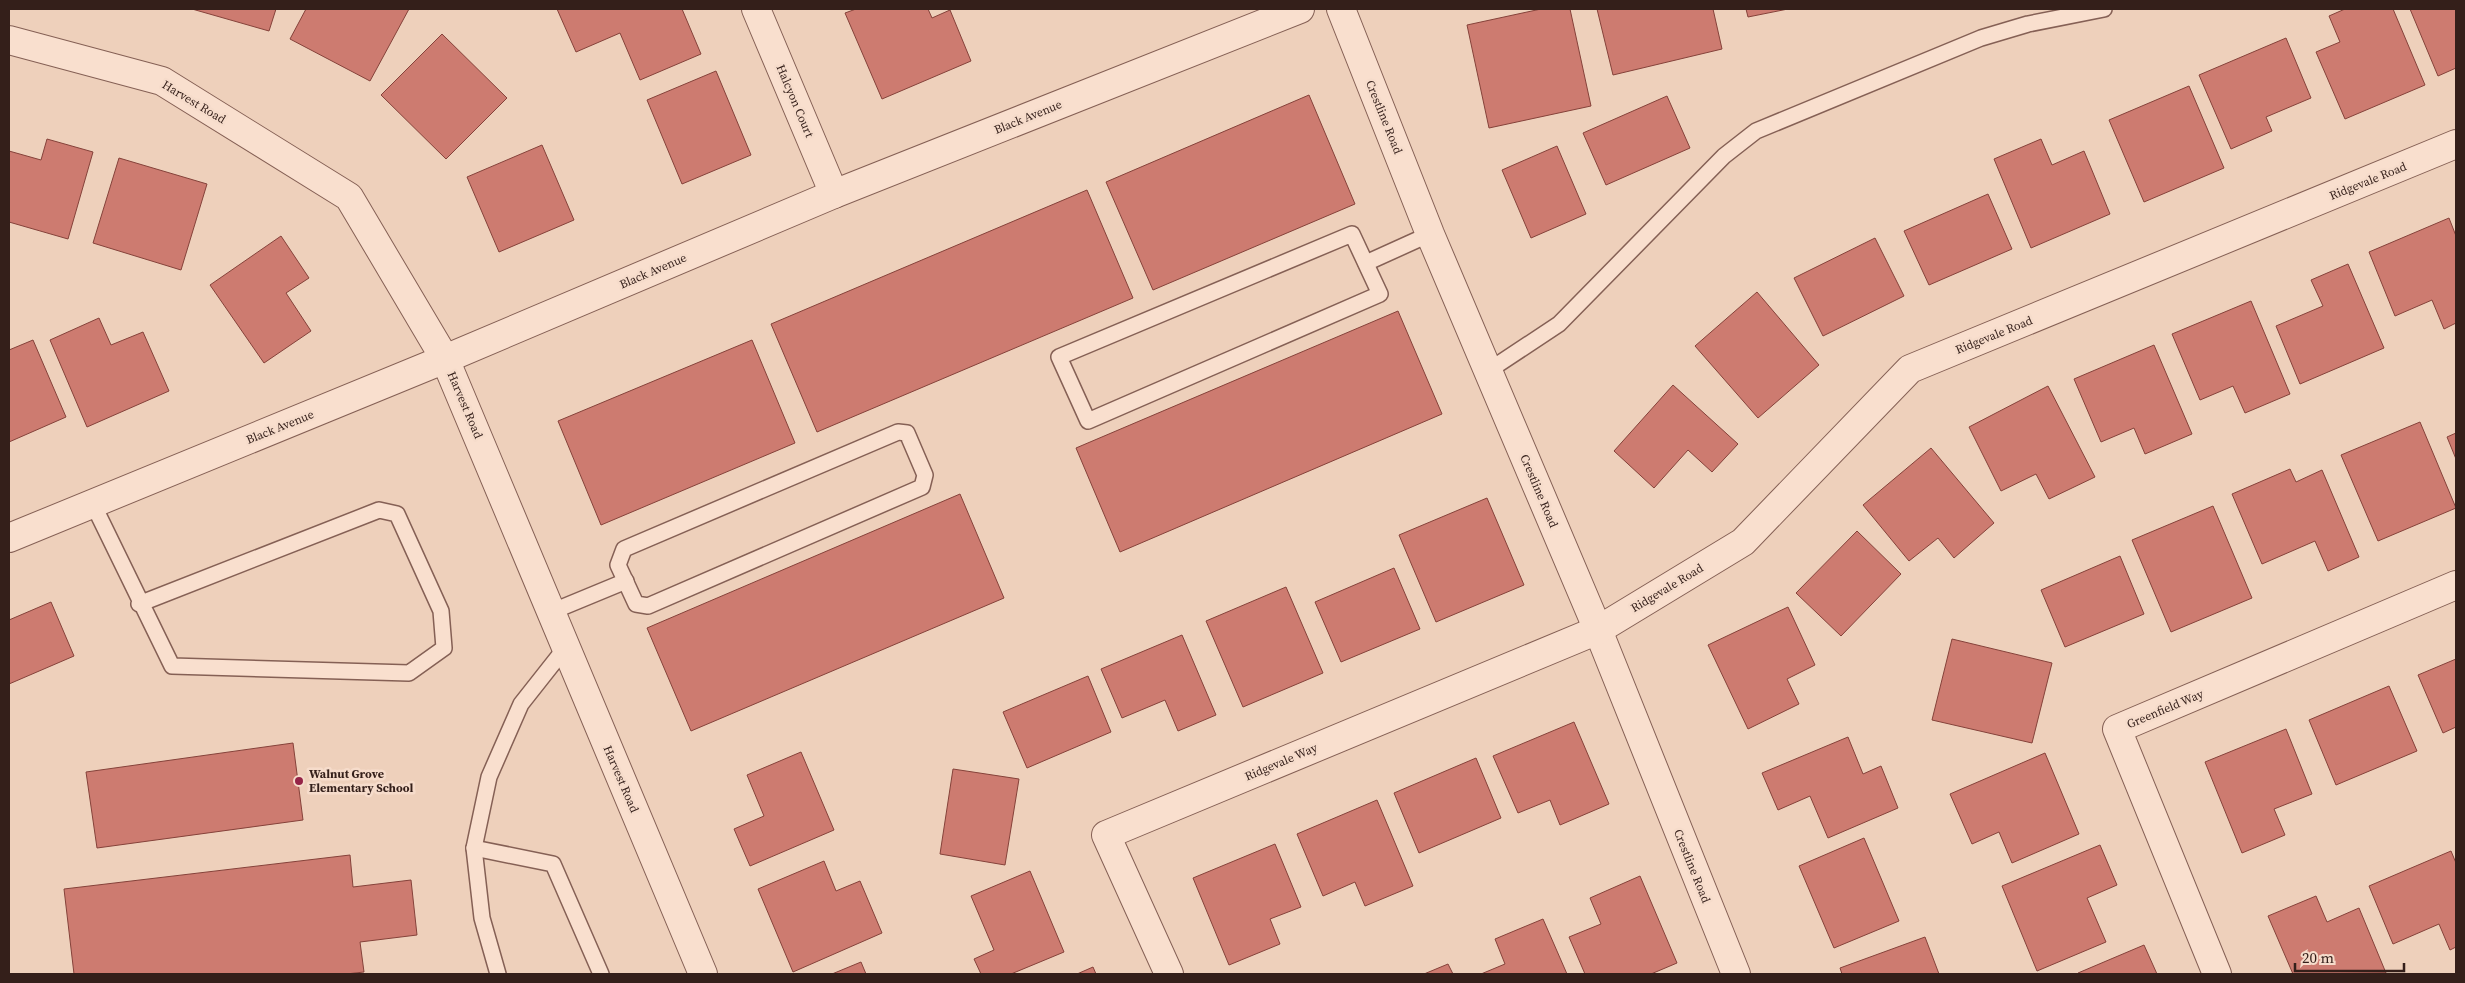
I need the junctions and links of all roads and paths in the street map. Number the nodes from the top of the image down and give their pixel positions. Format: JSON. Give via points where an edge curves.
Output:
{"nodes":[{"id":1,"x":756,"y":9,"type":"edge"},
{"id":2,"x":1300,"y":9,"type":"edge"},
{"id":3,"x":1341,"y":9,"type":"edge"},
{"id":4,"x":2104,"y":9,"type":"edge"},
{"id":5,"x":2063,"y":13,"type":"edge"},
{"id":6,"x":9,"y":40,"type":"edge"},
{"id":7,"x":2456,"y":144,"type":"edge"},
{"id":8,"x":834,"y":194,"type":"junction"},
{"id":9,"x":1430,"y":234,"type":"junction"},
{"id":10,"x":1366,"y":263,"type":"junction"},
{"id":11,"x":445,"y":359,"type":"junction"},
{"id":12,"x":1488,"y":371,"type":"junction"},
{"id":13,"x":93,"y":504,"type":"junction"},
{"id":14,"x":9,"y":538,"type":"edge"},
{"id":15,"x":626,"y":581,"type":"junction"},
{"id":16,"x":2456,"y":585,"type":"edge"},
{"id":17,"x":139,"y":604,"type":"junction"},
{"id":18,"x":551,"y":612,"type":"junction"},
{"id":19,"x":1598,"y":630,"type":"junction"},
{"id":20,"x":566,"y":647,"type":"junction"},
{"id":21,"x":474,"y":848,"type":"junction"},
{"id":22,"x":498,"y":974,"type":"edge"},
{"id":23,"x":601,"y":974,"type":"edge"},
{"id":24,"x":703,"y":974,"type":"edge"},
{"id":25,"x":1169,"y":974,"type":"edge"},
{"id":26,"x":1736,"y":974,"type":"edge"},
{"id":27,"x":2217,"y":974,"type":"edge"}],
"edges":[{"from":1,"to":8,"type":"street","name":"Halcyon Court"},
{"from":2,"to":8,"type":"street","name":"Black Avenue"},
{"from":3,"to":9,"type":"street","name":"Crestline Road"},
{"from":4,"to":5,"type":"lane"},
{"from":5,"to":12,"type":"lane","via":[[1981,38],[1756,131],[1724,156],[1560,324]]},
{"from":6,"to":11,"type":"street","name":"Harvest Road","via":[[162,81],[349,197]]},
{"from":7,"to":19,"type":"street","name":"Ridgevale Road","via":[[1910,369],[1743,542]]},
{"from":8,"to":11,"type":"street","name":"Black Avenue"},
{"from":9,"to":10,"type":"lane"},
{"from":9,"to":12,"type":"street","name":"Crestline Road"},
{"from":10,"to":10,"type":"lane","via":[[1380,294],[1088,420],[1059,357],[1352,234]]},
{"from":11,"to":13,"type":"street","name":"Black Avenue"},
{"from":11,"to":18,"type":"street","name":"Harvest Road"},
{"from":12,"to":19,"type":"street","name":"Crestline Road"},
{"from":13,"to":14,"type":"street","name":"Black Avenue"},
{"from":13,"to":17,"type":"lane"},
{"from":15,"to":15,"type":"lane","via":[[636,604],[648,606],[922,487],[925,475],[907,433],[898,432],[624,549],[618,565]]},
{"from":15,"to":18,"type":"lane"},
{"from":16,"to":27,"type":"street","name":"Greenfield Way","via":[[2117,729]]},
{"from":17,"to":17,"type":"lane","via":[[172,666],[410,673],[444,648],[441,611],[397,514],[379,510]]},
{"from":18,"to":20,"type":"street","name":"Harvest Road"},
{"from":19,"to":25,"type":"street","name":"Ridgevale Way","via":[[1106,835]]},
{"from":19,"to":26,"type":"street","name":"Crestline Road"},
{"from":20,"to":21,"type":"lane","via":[[521,704],[489,777]]},
{"from":20,"to":24,"type":"street","name":"Harvest Road"},
{"from":21,"to":22,"type":"lane","via":[[482,918]]},
{"from":21,"to":23,"type":"lane","via":[[553,864]]}]}
